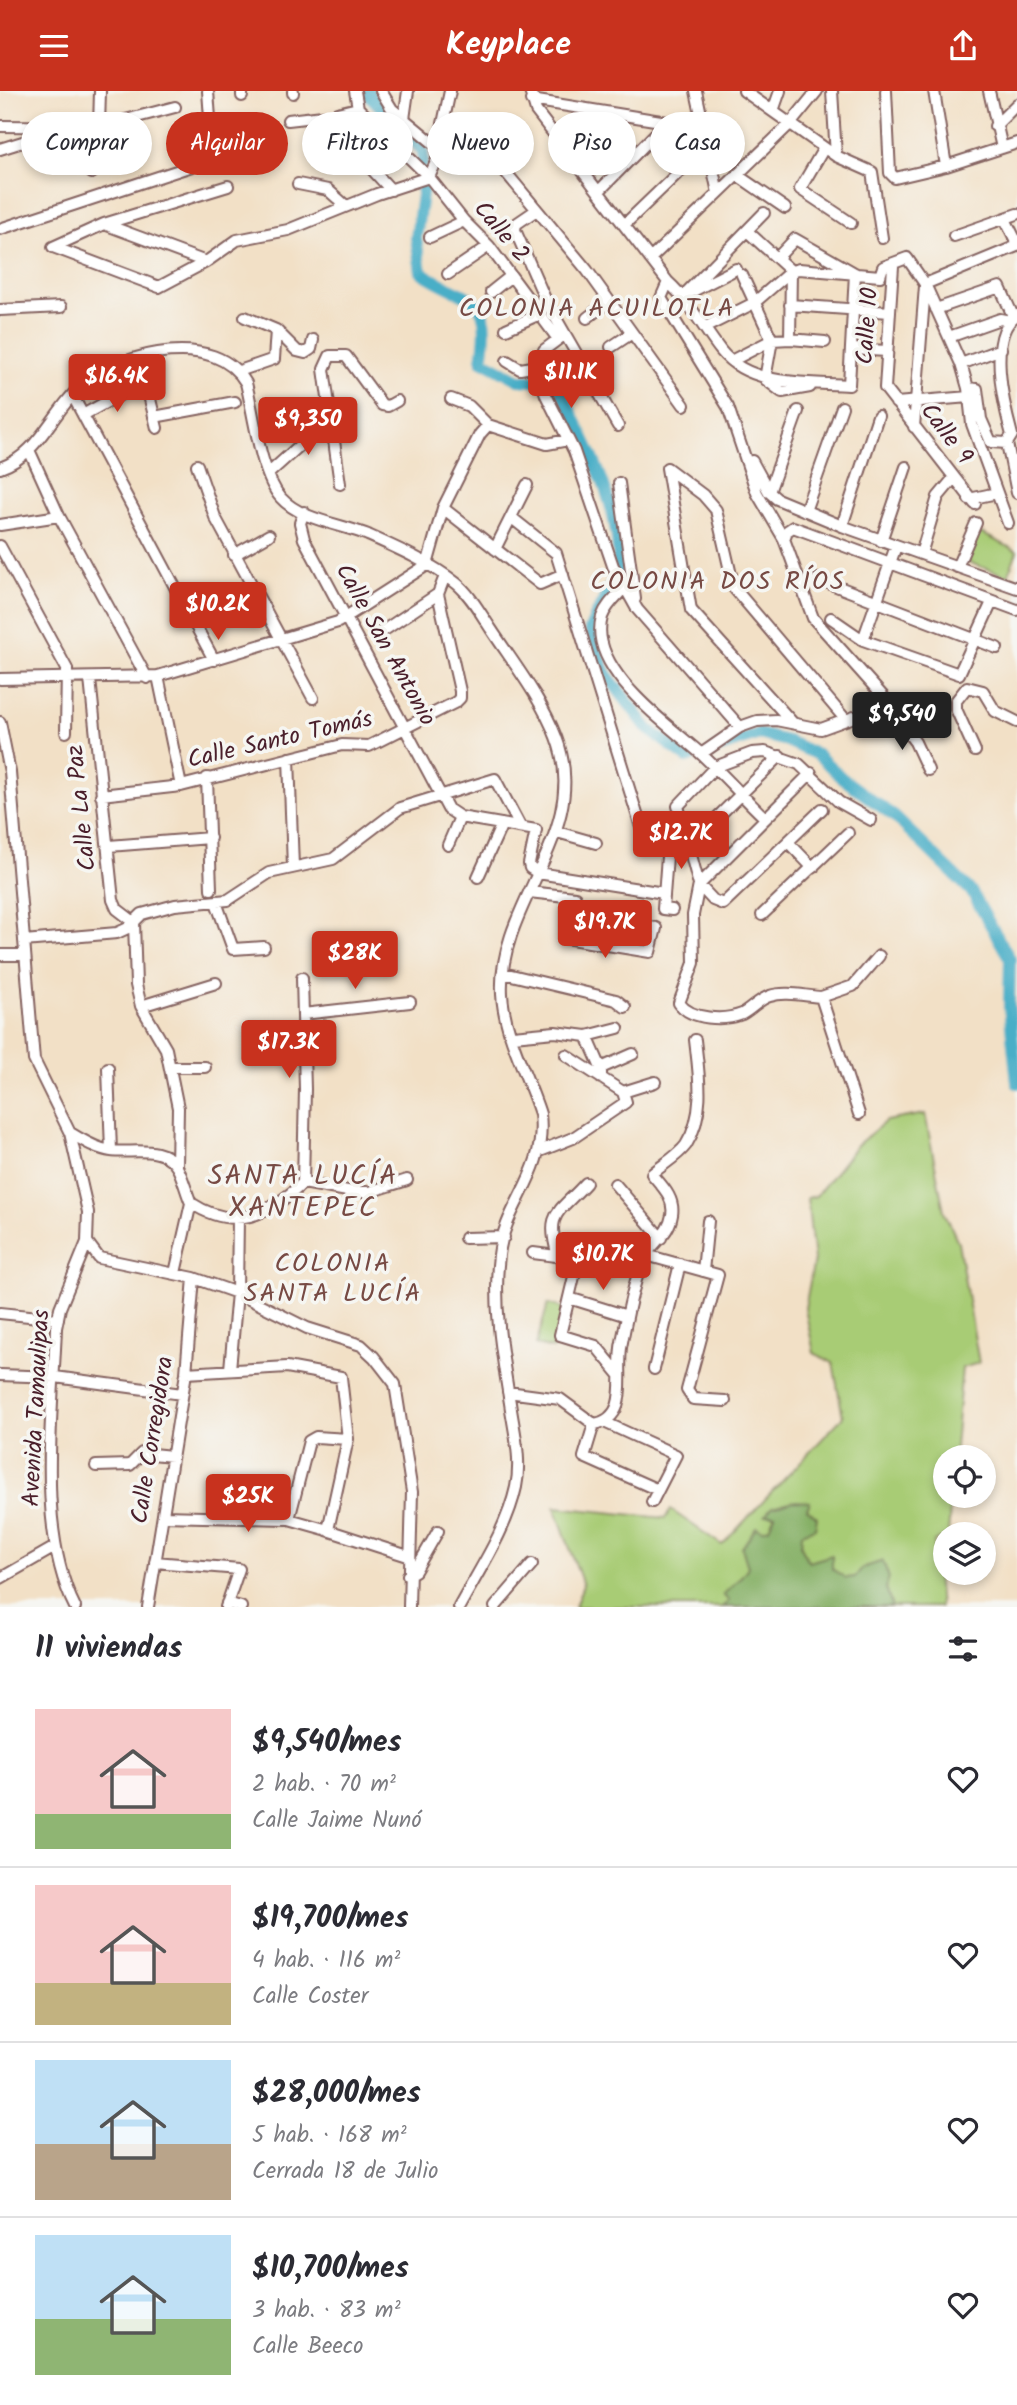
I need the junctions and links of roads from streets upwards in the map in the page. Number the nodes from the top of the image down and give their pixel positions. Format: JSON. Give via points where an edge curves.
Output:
{"nodes":[{"id":1,"x":100,"y":91,"type":"edge"},
{"id":2,"x":208,"y":91,"type":"edge"},
{"id":3,"x":355,"y":91,"type":"edge"},
{"id":4,"x":381,"y":91,"type":"edge"},
{"id":5,"x":408,"y":91,"type":"edge"},
{"id":6,"x":450,"y":91,"type":"edge"},
{"id":7,"x":696,"y":91,"type":"edge"},
{"id":8,"x":744,"y":91,"type":"edge"},
{"id":9,"x":780,"y":91,"type":"edge"},
{"id":10,"x":817,"y":91,"type":"edge"},
{"id":11,"x":832,"y":91,"type":"edge"},
{"id":12,"x":886,"y":91,"type":"edge"},
{"id":13,"x":934,"y":91,"type":"edge"},
{"id":14,"x":989,"y":91,"type":"edge"},
{"id":15,"x":531,"y":96,"type":"edge"},
{"id":16,"x":1017,"y":104,"type":"edge"},
{"id":17,"x":175,"y":107,"type":"dead end"},
{"id":18,"x":359,"y":108,"type":"junction"},
{"id":19,"x":773,"y":110,"type":"junction"},
{"id":20,"x":99,"y":112,"type":"edge"},
{"id":21,"x":210,"y":112,"type":"edge"},
{"id":22,"x":341,"y":112,"type":"edge"},
{"id":23,"x":396,"y":112,"type":"edge"},
{"id":24,"x":405,"y":112,"type":"edge"},
{"id":25,"x":446,"y":112,"type":"edge"},
{"id":26,"x":607,"y":112,"type":"edge"},
{"id":27,"x":701,"y":112,"type":"edge"},
{"id":28,"x":152,"y":113,"type":"edge"},
{"id":29,"x":288,"y":120,"type":"dead end"},
{"id":30,"x":790,"y":123,"type":"junction"},
{"id":31,"x":0,"y":126,"type":"edge"},
{"id":32,"x":21,"y":126,"type":"edge"},
{"id":33,"x":413,"y":126,"type":"edge"},
{"id":34,"x":548,"y":126,"type":"edge"},
{"id":35,"x":995,"y":127,"type":"junction"},
{"id":36,"x":427,"y":138,"type":"edge"},
{"id":37,"x":650,"y":139,"type":"edge"},
{"id":38,"x":21,"y":142,"type":"edge"},
{"id":39,"x":1017,"y":143,"type":"edge"},
{"id":40,"x":824,"y":148,"type":"junction"},
{"id":41,"x":1002,"y":148,"type":"junction"},
{"id":42,"x":0,"y":149,"type":"edge"},
{"id":43,"x":836,"y":156,"type":"junction"},
{"id":44,"x":946,"y":166,"type":"junction"},
{"id":45,"x":745,"y":167,"type":"edge"},
{"id":46,"x":166,"y":175,"type":"edge"},
{"id":47,"x":508,"y":175,"type":"edge"},
{"id":48,"x":586,"y":175,"type":"edge"},
{"id":49,"x":676,"y":175,"type":"edge"},
{"id":50,"x":714,"y":175,"type":"edge"},
{"id":51,"x":737,"y":175,"type":"joint"},
{"id":52,"x":429,"y":177,"type":"junction"},
{"id":53,"x":298,"y":184,"type":"dead end"},
{"id":54,"x":228,"y":186,"type":"dead end"},
{"id":55,"x":391,"y":190,"type":"junction"},
{"id":56,"x":599,"y":191,"type":"junction"},
{"id":57,"x":718,"y":193,"type":"junction"},
{"id":58,"x":345,"y":206,"type":"junction"},
{"id":59,"x":785,"y":208,"type":"dead end"},
{"id":60,"x":535,"y":211,"type":"junction"},
{"id":61,"x":764,"y":213,"type":"dead end"},
{"id":62,"x":1017,"y":214,"type":"edge"},
{"id":63,"x":1005,"y":219,"type":"junction"},
{"id":64,"x":464,"y":221,"type":"junction"},
{"id":65,"x":850,"y":223,"type":"dead end"},
{"id":66,"x":104,"y":224,"type":"junction"},
{"id":67,"x":624,"y":225,"type":"junction"},
{"id":68,"x":2,"y":229,"type":"edge"},
{"id":69,"x":747,"y":231,"type":"junction"},
{"id":70,"x":954,"y":236,"type":"dead end"},
{"id":71,"x":430,"y":237,"type":"dead end"},
{"id":72,"x":882,"y":238,"type":"dead end"},
{"id":73,"x":1017,"y":244,"type":"edge"},
{"id":74,"x":489,"y":247,"type":"junction"},
{"id":75,"x":722,"y":256,"type":"junction"},
{"id":76,"x":776,"y":258,"type":"junction"},
{"id":77,"x":650,"y":259,"type":"junction"},
{"id":78,"x":206,"y":262,"type":"junction"},
{"id":79,"x":893,"y":266,"type":"junction"},
{"id":80,"x":791,"y":271,"type":"junction"},
{"id":81,"x":739,"y":272,"type":"junction"},
{"id":82,"x":448,"y":274,"type":"dead end"},
{"id":83,"x":855,"y":274,"type":"junction"},
{"id":84,"x":511,"y":276,"type":"junction"},
{"id":85,"x":668,"y":282,"type":"junction"},
{"id":86,"x":925,"y":284,"type":"junction"},
{"id":87,"x":491,"y":292,"type":"dead end"},
{"id":88,"x":683,"y":296,"type":"junction"},
{"id":89,"x":764,"y":296,"type":"junction"},
{"id":90,"x":609,"y":301,"type":"junction"},
{"id":91,"x":754,"y":303,"type":"junction"},
{"id":92,"x":790,"y":305,"type":"junction"},
{"id":93,"x":61,"y":307,"type":"dead end"},
{"id":94,"x":936,"y":309,"type":"junction"},
{"id":95,"x":0,"y":310,"type":"edge"},
{"id":96,"x":853,"y":310,"type":"junction"},
{"id":97,"x":890,"y":312,"type":"junction"},
{"id":98,"x":540,"y":314,"type":"junction"},
{"id":99,"x":245,"y":317,"type":"dead end"},
{"id":100,"x":1013,"y":317,"type":"edge"},
{"id":101,"x":587,"y":318,"type":"dead end"},
{"id":102,"x":706,"y":327,"type":"junction"},
{"id":103,"x":506,"y":329,"type":"dead end"},
{"id":104,"x":276,"y":330,"type":"junction"},
{"id":105,"x":632,"y":333,"type":"junction"},
{"id":106,"x":561,"y":337,"type":"junction"},
{"id":107,"x":949,"y":337,"type":"junction"},
{"id":108,"x":790,"y":339,"type":"junction"},
{"id":109,"x":313,"y":340,"type":"dead end"},
{"id":110,"x":772,"y":341,"type":"junction"},
{"id":111,"x":825,"y":342,"type":"dead end"},
{"id":112,"x":611,"y":347,"type":"dead end"},
{"id":113,"x":852,"y":349,"type":"junction"},
{"id":114,"x":1001,"y":349,"type":"junction"},
{"id":115,"x":887,"y":351,"type":"junction"},
{"id":116,"x":733,"y":360,"type":"junction"},
{"id":117,"x":507,"y":361,"type":"dead end"},
{"id":118,"x":961,"y":364,"type":"junction"},
{"id":119,"x":539,"y":369,"type":"junction"},
{"id":120,"x":239,"y":371,"type":"junction"},
{"id":121,"x":765,"y":379,"type":"junction"},
{"id":122,"x":885,"y":389,"type":"joint"},
{"id":123,"x":969,"y":392,"type":"junction"},
{"id":124,"x":451,"y":400,"type":"dead end"},
{"id":125,"x":397,"y":401,"type":"dead end"},
{"id":126,"x":76,"y":402,"type":"dead end"},
{"id":127,"x":235,"y":402,"type":"dead end"},
{"id":128,"x":896,"y":403,"type":"junction"},
{"id":129,"x":916,"y":403,"type":"junction"},
{"id":130,"x":684,"y":405,"type":"dead end"},
{"id":131,"x":842,"y":407,"type":"dead end"},
{"id":132,"x":798,"y":411,"type":"dead end"},
{"id":133,"x":83,"y":415,"type":"junction"},
{"id":134,"x":878,"y":416,"type":"dead end"},
{"id":135,"x":329,"y":419,"type":"junction"},
{"id":136,"x":488,"y":425,"type":"junction"},
{"id":137,"x":618,"y":426,"type":"dead end"},
{"id":138,"x":914,"y":426,"type":"junction"},
{"id":139,"x":1009,"y":439,"type":"junction"},
{"id":140,"x":568,"y":440,"type":"junction"},
{"id":141,"x":29,"y":450,"type":"junction"},
{"id":142,"x":745,"y":453,"type":"junction"},
{"id":143,"x":197,"y":465,"type":"dead end"},
{"id":144,"x":905,"y":467,"type":"dead end"},
{"id":145,"x":0,"y":468,"type":"edge"},
{"id":146,"x":268,"y":474,"type":"junction"},
{"id":147,"x":953,"y":479,"type":"junction"},
{"id":148,"x":619,"y":483,"type":"dead end"},
{"id":149,"x":340,"y":484,"type":"dead end"},
{"id":150,"x":527,"y":485,"type":"dead end"},
{"id":151,"x":769,"y":492,"type":"junction"},
{"id":152,"x":997,"y":493,"type":"junction"},
{"id":153,"x":1017,"y":493,"type":"edge"},
{"id":154,"x":443,"y":508,"type":"junction"},
{"id":155,"x":805,"y":511,"type":"junction"},
{"id":156,"x":304,"y":512,"type":"junction"},
{"id":157,"x":59,"y":516,"type":"junction"},
{"id":158,"x":512,"y":518,"type":"junction"},
{"id":159,"x":976,"y":523,"type":"dead end"},
{"id":160,"x":1008,"y":523,"type":"dead end"},
{"id":161,"x":0,"y":526,"type":"edge"},
{"id":162,"x":842,"y":526,"type":"junction"},
{"id":163,"x":268,"y":535,"type":"dead end"},
{"id":164,"x":784,"y":539,"type":"junction"},
{"id":165,"x":881,"y":541,"type":"junction"},
{"id":166,"x":0,"y":546,"type":"edge"},
{"id":167,"x":896,"y":546,"type":"junction"},
{"id":168,"x":495,"y":549,"type":"junction"},
{"id":169,"x":921,"y":554,"type":"junction"},
{"id":170,"x":234,"y":555,"type":"junction"},
{"id":171,"x":427,"y":565,"type":"junction"},
{"id":172,"x":890,"y":565,"type":"junction"},
{"id":173,"x":957,"y":567,"type":"junction"},
{"id":174,"x":563,"y":574,"type":"junction"},
{"id":175,"x":445,"y":576,"type":"junction"},
{"id":176,"x":818,"y":579,"type":"dead end"},
{"id":177,"x":624,"y":584,"type":"junction"},
{"id":178,"x":1017,"y":588,"type":"edge"},
{"id":179,"x":438,"y":594,"type":"junction"},
{"id":180,"x":992,"y":601,"type":"junction"},
{"id":181,"x":877,"y":604,"type":"junction"},
{"id":182,"x":637,"y":609,"type":"junction"},
{"id":183,"x":1017,"y":610,"type":"edge"},
{"id":184,"x":346,"y":617,"type":"junction"},
{"id":185,"x":831,"y":618,"type":"dead end"},
{"id":186,"x":380,"y":633,"type":"dead end"},
{"id":187,"x":863,"y":639,"type":"junction"},
{"id":188,"x":282,"y":640,"type":"junction"},
{"id":189,"x":976,"y":640,"type":"junction"},
{"id":190,"x":997,"y":648,"type":"dead end"},
{"id":191,"x":214,"y":660,"type":"junction"},
{"id":192,"x":69,"y":677,"type":"junction"},
{"id":193,"x":152,"y":677,"type":"junction"},
{"id":194,"x":0,"y":679,"type":"edge"},
{"id":195,"x":90,"y":679,"type":"junction"},
{"id":196,"x":313,"y":698,"type":"dead end"},
{"id":197,"x":845,"y":719,"type":"junction"},
{"id":198,"x":898,"y":720,"type":"junction"},
{"id":199,"x":0,"y":722,"type":"edge"},
{"id":200,"x":792,"y":722,"type":"junction"},
{"id":201,"x":1017,"y":722,"type":"edge"},
{"id":202,"x":407,"y":727,"type":"junction"},
{"id":203,"x":740,"y":727,"type":"junction"},
{"id":204,"x":66,"y":733,"type":"dead end"},
{"id":205,"x":975,"y":751,"type":"dead end"},
{"id":206,"x":701,"y":754,"type":"junction"},
{"id":207,"x":780,"y":756,"type":"junction"},
{"id":208,"x":289,"y":758,"type":"junction"},
{"id":209,"x":715,"y":767,"type":"junction"},
{"id":210,"x":928,"y":770,"type":"dead end"},
{"id":211,"x":5,"y":772,"type":"edge"},
{"id":212,"x":811,"y":773,"type":"junction"},
{"id":213,"x":207,"y":778,"type":"junction"},
{"id":214,"x":181,"y":786,"type":"junction"},
{"id":215,"x":741,"y":794,"type":"junction"},
{"id":216,"x":101,"y":795,"type":"junction"},
{"id":217,"x":442,"y":795,"type":"junction"},
{"id":218,"x":822,"y":809,"type":"dead end"},
{"id":219,"x":460,"y":817,"type":"junction"},
{"id":220,"x":764,"y":817,"type":"junction"},
{"id":221,"x":871,"y":820,"type":"dead end"},
{"id":222,"x":502,"y":824,"type":"junction"},
{"id":223,"x":520,"y":827,"type":"junction"},
{"id":224,"x":640,"y":827,"type":"dead end"},
{"id":225,"x":669,"y":831,"type":"dead end"},
{"id":226,"x":557,"y":832,"type":"junction"},
{"id":227,"x":848,"y":832,"type":"dead end"},
{"id":228,"x":211,"y":838,"type":"junction"},
{"id":229,"x":788,"y":842,"type":"junction"},
{"id":230,"x":596,"y":843,"type":"dead end"},
{"id":231,"x":690,"y":844,"type":"junction"},
{"id":232,"x":448,"y":845,"type":"dead end"},
{"id":233,"x":109,"y":846,"type":"junction"},
{"id":234,"x":293,"y":867,"type":"junction"},
{"id":235,"x":813,"y":868,"type":"junction"},
{"id":236,"x":538,"y":873,"type":"junction"},
{"id":237,"x":478,"y":877,"type":"dead end"},
{"id":238,"x":699,"y":885,"type":"junction"},
{"id":239,"x":211,"y":889,"type":"dead end"},
{"id":240,"x":529,"y":892,"type":"junction"},
{"id":241,"x":664,"y":893,"type":"junction"},
{"id":242,"x":216,"y":902,"type":"junction"},
{"id":243,"x":667,"y":909,"type":"dead end"},
{"id":244,"x":570,"y":915,"type":"junction"},
{"id":245,"x":762,"y":915,"type":"dead end"},
{"id":246,"x":134,"y":922,"type":"junction"},
{"id":247,"x":24,"y":941,"type":"junction"},
{"id":248,"x":264,"y":947,"type":"dead end"},
{"id":249,"x":0,"y":955,"type":"edge"},
{"id":250,"x":25,"y":955,"type":"junction"},
{"id":251,"x":879,"y":956,"type":"dead end"},
{"id":252,"x":503,"y":973,"type":"junction"},
{"id":253,"x":302,"y":978,"type":"dead end"},
{"id":254,"x":216,"y":983,"type":"dead end"},
{"id":255,"x":821,"y":997,"type":"junction"},
{"id":256,"x":410,"y":1002,"type":"dead end"},
{"id":257,"x":141,"y":1006,"type":"junction"},
{"id":258,"x":625,"y":1007,"type":"dead end"},
{"id":259,"x":303,"y":1014,"type":"junction"},
{"id":260,"x":618,"y":1028,"type":"dead end"},
{"id":261,"x":513,"y":1036,"type":"junction"},
{"id":262,"x":587,"y":1036,"type":"junction"},
{"id":263,"x":695,"y":1040,"type":"dead end"},
{"id":264,"x":633,"y":1054,"type":"dead end"},
{"id":265,"x":566,"y":1055,"type":"dead end"},
{"id":266,"x":170,"y":1067,"type":"junction"},
{"id":267,"x":205,"y":1067,"type":"dead end"},
{"id":268,"x":108,"y":1068,"type":"dead end"},
{"id":269,"x":601,"y":1073,"type":"junction"},
{"id":270,"x":655,"y":1081,"type":"dead end"},
{"id":271,"x":625,"y":1096,"type":"junction"},
{"id":272,"x":859,"y":1114,"type":"dead end"},
{"id":273,"x":71,"y":1133,"type":"junction"},
{"id":274,"x":111,"y":1151,"type":"junction"},
{"id":275,"x":540,"y":1151,"type":"junction"},
{"id":276,"x":177,"y":1166,"type":"junction"},
{"id":277,"x":407,"y":1180,"type":"dead end"},
{"id":278,"x":303,"y":1182,"type":"junction"},
{"id":279,"x":586,"y":1183,"type":"dead end"},
{"id":280,"x":615,"y":1184,"type":"dead end"},
{"id":281,"x":191,"y":1203,"type":"junction"},
{"id":282,"x":238,"y":1218,"type":"junction"},
{"id":283,"x":708,"y":1221,"type":"dead end"},
{"id":284,"x":504,"y":1237,"type":"junction"},
{"id":285,"x":465,"y":1238,"type":"dead end"},
{"id":286,"x":662,"y":1238,"type":"junction"},
{"id":287,"x":86,"y":1242,"type":"junction"},
{"id":288,"x":533,"y":1253,"type":"dead end"},
{"id":289,"x":646,"y":1255,"type":"junction"},
{"id":290,"x":558,"y":1256,"type":"junction"},
{"id":291,"x":680,"y":1264,"type":"junction"},
{"id":292,"x":703,"y":1271,"type":"junction"},
{"id":293,"x":175,"y":1273,"type":"junction"},
{"id":294,"x":194,"y":1278,"type":"junction"},
{"id":295,"x":237,"y":1293,"type":"junction"},
{"id":296,"x":569,"y":1298,"type":"junction"},
{"id":297,"x":0,"y":1313,"type":"edge"},
{"id":298,"x":627,"y":1316,"type":"junction"},
{"id":299,"x":58,"y":1319,"type":"junction"},
{"id":300,"x":230,"y":1369,"type":"junction"},
{"id":301,"x":654,"y":1369,"type":"dead end"},
{"id":302,"x":186,"y":1373,"type":"junction"},
{"id":303,"x":0,"y":1375,"type":"edge"},
{"id":304,"x":620,"y":1375,"type":"junction"},
{"id":305,"x":55,"y":1377,"type":"junction"},
{"id":306,"x":508,"y":1392,"type":"junction"},
{"id":307,"x":182,"y":1395,"type":"junction"},
{"id":308,"x":725,"y":1401,"type":"dead end"},
{"id":309,"x":599,"y":1423,"type":"junction"},
{"id":310,"x":348,"y":1439,"type":"junction"},
{"id":311,"x":172,"y":1455,"type":"junction"},
{"id":312,"x":96,"y":1465,"type":"dead end"},
{"id":313,"x":658,"y":1490,"type":"junction"},
{"id":314,"x":652,"y":1501,"type":"dead end"},
{"id":315,"x":163,"y":1516,"type":"junction"},
{"id":316,"x":289,"y":1519,"type":"junction"},
{"id":317,"x":327,"y":1530,"type":"junction"},
{"id":318,"x":438,"y":1531,"type":"dead end"},
{"id":319,"x":55,"y":1547,"type":"junction"},
{"id":320,"x":408,"y":1556,"type":"junction"},
{"id":321,"x":155,"y":1562,"type":"junction"},
{"id":322,"x":532,"y":1564,"type":"dead end"},
{"id":323,"x":408,"y":1575,"type":"junction"},
{"id":324,"x":1,"y":1578,"type":"edge"},
{"id":325,"x":226,"y":1605,"type":"edge"},
{"id":326,"x":75,"y":1607,"type":"edge"},
{"id":327,"x":148,"y":1607,"type":"edge"},
{"id":328,"x":241,"y":1607,"type":"edge"},
{"id":329,"x":408,"y":1607,"type":"edge"},
{"id":330,"x":458,"y":1607,"type":"edge"},
{"id":331,"x":495,"y":1607,"type":"edge"}],
"edges":[{"from":1,"to":20,"type":"street"},
{"from":2,"to":21,"type":"street"},
{"from":3,"to":18,"type":"street"},
{"from":4,"to":23,"type":"street"},
{"from":5,"to":24,"type":"street"},
{"from":6,"to":25,"type":"street"},
{"from":7,"to":27,"type":"street"},
{"from":8,"to":19,"type":"street"},
{"from":9,"to":19,"type":"street"},
{"from":10,"to":30,"type":"street"},
{"from":11,"to":43,"type":"street"},
{"from":12,"to":44,"type":"street","via":[[890,173],[895,178]]},
{"from":13,"to":44,"type":"street"},
{"from":14,"to":35,"type":"street"},
{"from":15,"to":26,"type":"street"},
{"from":15,"to":34,"type":"street"},
{"from":16,"to":35,"type":"street"},
{"from":17,"to":28,"type":"street"},
{"from":18,"to":22,"type":"street"},
{"from":18,"to":52,"type":"street","name":"Calle 2"},
{"from":19,"to":30,"type":"street"},
{"from":29,"to":55,"type":"street","via":[[323,116]]},
{"from":30,"to":40,"type":"street"},
{"from":30,"to":45,"type":"street"},
{"from":31,"to":32,"type":"street"},
{"from":33,"to":36,"type":"street"},
{"from":35,"to":41,"type":"street"},
{"from":37,"to":56,"type":"street"},
{"from":38,"to":42,"type":"street"},
{"from":39,"to":41,"type":"street"},
{"from":40,"to":43,"type":"street"},
{"from":40,"to":65,"type":"street","via":[[800,190]]},
{"from":41,"to":44,"type":"street"},
{"from":43,"to":72,"type":"street","via":[[872,172]]},
{"from":46,"to":68,"type":"street"},
{"from":47,"to":60,"type":"street"},
{"from":48,"to":56,"type":"street"},
{"from":49,"to":67,"type":"street"},
{"from":50,"to":57,"type":"street"},
{"from":51,"to":57,"type":"street"},
{"from":51,"to":59,"type":"street"},
{"from":52,"to":55,"type":"street"},
{"from":52,"to":64,"type":"street","name":"Calle 2"},
{"from":53,"to":58,"type":"street","via":[[328,190]]},
{"from":54,"to":66,"type":"street"},
{"from":55,"to":58,"type":"street"},
{"from":56,"to":67,"type":"street"},
{"from":57,"to":77,"type":"street"},
{"from":58,"to":78,"type":"street","via":[[288,230],[237,240]]},
{"from":60,"to":90,"type":"street","via":[[562,238]]},
{"from":60,"to":106,"type":"street","via":[[515,227]]},
{"from":61,"to":69,"type":"street"},
{"from":62,"to":63,"type":"street"},
{"from":63,"to":70,"type":"street"},
{"from":63,"to":73,"type":"street"},
{"from":64,"to":71,"type":"street"},
{"from":64,"to":74,"type":"street","name":"Calle 2"},
{"from":66,"to":78,"type":"street"},
{"from":66,"to":78,"type":"street","via":[[53,247],[159,287]]},
{"from":67,"to":77,"type":"street"},
{"from":69,"to":75,"type":"street"},
{"from":69,"to":76,"type":"street"},
{"from":73,"to":86,"type":"street"},
{"from":74,"to":82,"type":"street"},
{"from":74,"to":84,"type":"street","name":"Calle 2"},
{"from":75,"to":81,"type":"street"},
{"from":75,"to":88,"type":"street"},
{"from":76,"to":80,"type":"street"},
{"from":76,"to":83,"type":"street","via":[[795,239]]},
{"from":77,"to":85,"type":"street"},
{"from":79,"to":83,"type":"street","via":[[883,267],[880,276]]},
{"from":79,"to":86,"type":"street","via":[[907,258]]},
{"from":79,"to":97,"type":"street","name":"Calle 10"},
{"from":80,"to":83,"type":"street"},
{"from":80,"to":89,"type":"street"},
{"from":80,"to":92,"type":"street"},
{"from":81,"to":88,"type":"street"},
{"from":81,"to":89,"type":"street"},
{"from":81,"to":91,"type":"street"},
{"from":83,"to":96,"type":"street"},
{"from":84,"to":87,"type":"street"},
{"from":84,"to":98,"type":"street","name":"Calle 2"},
{"from":85,"to":88,"type":"street"},
{"from":85,"to":142,"type":"street","via":[[661,298],[728,407]]},
{"from":86,"to":94,"type":"street"},
{"from":86,"to":129,"type":"street"},
{"from":88,"to":102,"type":"street"},
{"from":89,"to":91,"type":"street"},
{"from":90,"to":101,"type":"street"},
{"from":90,"to":105,"type":"street"},
{"from":91,"to":102,"type":"street"},
{"from":91,"to":110,"type":"street"},
{"from":92,"to":96,"type":"street"},
{"from":92,"to":108,"type":"street"},
{"from":93,"to":95,"type":"street"},
{"from":94,"to":100,"type":"street","via":[[1000,287]]},
{"from":94,"to":107,"type":"street"},
{"from":96,"to":97,"type":"street"},
{"from":96,"to":113,"type":"street"},
{"from":97,"to":115,"type":"street","name":"Calle 10"},
{"from":98,"to":103,"type":"street"},
{"from":98,"to":106,"type":"street","name":"Calle 2"},
{"from":99,"to":104,"type":"street"},
{"from":100,"to":107,"type":"street"},
{"from":100,"to":114,"type":"street","via":[[1004,328]]},
{"from":102,"to":116,"type":"street"},
{"from":104,"to":109,"type":"street","via":[[297,352],[311,349]]},
{"from":104,"to":120,"type":"street","via":[[274,359]]},
{"from":105,"to":112,"type":"street"},
{"from":105,"to":130,"type":"street"},
{"from":106,"to":119,"type":"street","via":[[544,350]]},
{"from":106,"to":137,"type":"street"},
{"from":107,"to":118,"type":"street"},
{"from":108,"to":110,"type":"street"},
{"from":108,"to":111,"type":"street"},
{"from":110,"to":116,"type":"street"},
{"from":110,"to":121,"type":"street"},
{"from":113,"to":115,"type":"street"},
{"from":113,"to":121,"type":"street","via":[[849,385]]},
{"from":114,"to":118,"type":"street"},
{"from":114,"to":139,"type":"street"},
{"from":115,"to":122,"type":"street","name":"Calle 10"},
{"from":116,"to":121,"type":"street"},
{"from":117,"to":119,"type":"street","via":[[520,369]]},
{"from":118,"to":123,"type":"street"},
{"from":119,"to":140,"type":"street"},
{"from":120,"to":141,"type":"street","via":[[204,353],[181,349],[135,359],[88,381],[58,409]]},
{"from":120,"to":146,"type":"street"},
{"from":122,"to":128,"type":"street","name":"Calle 9"},
{"from":123,"to":129,"type":"street"},
{"from":123,"to":139,"type":"street","via":[[977,389],[981,419],[991,442]]},
{"from":123,"to":152,"type":"street","via":[[972,424]]},
{"from":124,"to":136,"type":"street","via":[[468,406]]},
{"from":125,"to":135,"type":"street","via":[[388,407],[377,401],[346,356],[333,354],[324,369]]},
{"from":126,"to":133,"type":"street"},
{"from":127,"to":133,"type":"street","via":[[156,423],[147,387],[141,383]]},
{"from":128,"to":129,"type":"street"},
{"from":128,"to":138,"type":"street","name":"Calle 9"},
{"from":129,"to":138,"type":"street"},
{"from":131,"to":155,"type":"street"},
{"from":132,"to":151,"type":"street"},
{"from":133,"to":191,"type":"street"},
{"from":134,"to":162,"type":"street"},
{"from":135,"to":146,"type":"street"},
{"from":135,"to":149,"type":"street"},
{"from":136,"to":140,"type":"street","via":[[547,444]]},
{"from":136,"to":154,"type":"street"},
{"from":138,"to":147,"type":"street","name":"Calle 9"},
{"from":139,"to":153,"type":"street"},
{"from":140,"to":177,"type":"street","via":[[613,566]]},
{"from":141,"to":145,"type":"street"},
{"from":141,"to":157,"type":"street"},
{"from":142,"to":151,"type":"street"},
{"from":142,"to":164,"type":"street","via":[[757,493]]},
{"from":143,"to":170,"type":"street","via":[[210,506]]},
{"from":144,"to":165,"type":"street"},
{"from":146,"to":156,"type":"street","via":[[282,498]]},
{"from":147,"to":152,"type":"street","name":"Calle 9","via":[[972,501]]},
{"from":147,"to":169,"type":"street","via":[[937,497]]},
{"from":148,"to":182,"type":"street"},
{"from":150,"to":158,"type":"street"},
{"from":151,"to":155,"type":"street"},
{"from":152,"to":160,"type":"street"},
{"from":154,"to":168,"type":"street"},
{"from":154,"to":171,"type":"street"},
{"from":155,"to":162,"type":"street"},
{"from":156,"to":171,"type":"street","via":[[377,539]]},
{"from":156,"to":184,"type":"street","name":"Calle San Antonio","via":[[300,523],[304,539]]},
{"from":157,"to":161,"type":"street"},
{"from":157,"to":193,"type":"street"},
{"from":158,"to":168,"type":"street"},
{"from":158,"to":174,"type":"street","via":[[556,553]]},
{"from":159,"to":173,"type":"street"},
{"from":162,"to":165,"type":"street"},
{"from":163,"to":170,"type":"street"},
{"from":164,"to":172,"type":"street","via":[[793,527]]},
{"from":164,"to":198,"type":"street","via":[[813,618],[897,712]]},
{"from":165,"to":167,"type":"street"},
{"from":166,"to":192,"type":"street"},
{"from":167,"to":169,"type":"street"},
{"from":167,"to":172,"type":"street"},
{"from":168,"to":174,"type":"street","via":[[540,584]]},
{"from":169,"to":173,"type":"street"},
{"from":170,"to":188,"type":"street"},
{"from":171,"to":175,"type":"street"},
{"from":171,"to":184,"type":"street"},
{"from":172,"to":180,"type":"street"},
{"from":172,"to":181,"type":"street"},
{"from":173,"to":178,"type":"street"},
{"from":174,"to":224,"type":"street"},
{"from":175,"to":179,"type":"street"},
{"from":175,"to":226,"type":"street","via":[[457,583],[477,609],[540,703],[557,739],[566,785]]},
{"from":176,"to":181,"type":"street"},
{"from":177,"to":182,"type":"street"},
{"from":177,"to":206,"type":"street","via":[[601,618],[604,648],[623,685]]},
{"from":179,"to":186,"type":"street"},
{"from":179,"to":202,"type":"street","name":"Calle Santo Tomás","via":[[460,698]]},
{"from":180,"to":183,"type":"street"},
{"from":180,"to":189,"type":"street"},
{"from":181,"to":187,"type":"street"},
{"from":181,"to":189,"type":"street"},
{"from":182,"to":203,"type":"street"},
{"from":184,"to":188,"type":"street"},
{"from":184,"to":202,"type":"street","name":"Calle San Antonio"},
{"from":185,"to":187,"type":"street"},
{"from":187,"to":189,"type":"street","via":[[957,674]]},
{"from":188,"to":191,"type":"street"},
{"from":188,"to":196,"type":"street"},
{"from":189,"to":190,"type":"street"},
{"from":191,"to":193,"type":"street"},
{"from":192,"to":194,"type":"street"},
{"from":192,"to":195,"type":"street"},
{"from":192,"to":204,"type":"street"},
{"from":193,"to":195,"type":"street"},
{"from":193,"to":214,"type":"street"},
{"from":195,"to":216,"type":"street","name":"Calle La Paz"},
{"from":197,"to":198,"type":"street"},
{"from":197,"to":200,"type":"street","via":[[821,729]]},
{"from":197,"to":200,"type":"street","via":[[734,587],[716,510],[667,468],[691,610]]},
{"from":198,"to":210,"type":"street"},
{"from":199,"to":211,"type":"street","name":"Avenida Tamaulipas"},
{"from":200,"to":203,"type":"street","via":[[757,721]]},
{"from":201,"to":205,"type":"street","via":[[995,711],[983,691],[967,687],[956,701],[956,709]]},
{"from":202,"to":208,"type":"street","name":"Calle Santo Tomás","via":[[369,746],[342,745]]},
{"from":202,"to":217,"type":"street","name":"Calle San Antonio"},
{"from":203,"to":206,"type":"street"},
{"from":206,"to":209,"type":"street"},
{"from":207,"to":209,"type":"street","via":[[752,753]]},
{"from":207,"to":212,"type":"street"},
{"from":207,"to":215,"type":"street"},
{"from":208,"to":213,"type":"street","name":"Calle Santo Tomás"},
{"from":208,"to":234,"type":"street"},
{"from":209,"to":215,"type":"street"},
{"from":209,"to":231,"type":"street","via":[[678,806]]},
{"from":211,"to":247,"type":"street","name":"Avenida Tamaulipas"},
{"from":212,"to":220,"type":"street"},
{"from":212,"to":221,"type":"street","via":[[839,802]]},
{"from":213,"to":214,"type":"street","name":"Calle Santo Tomás"},
{"from":213,"to":228,"type":"street"},
{"from":214,"to":216,"type":"street","name":"Calle Santo Tomás"},
{"from":215,"to":220,"type":"street"},
{"from":215,"to":231,"type":"street"},
{"from":216,"to":233,"type":"street","name":"Calle La Paz"},
{"from":217,"to":219,"type":"street","name":"Calle San Antonio","via":[[448,809]]},
{"from":217,"to":223,"type":"street","via":[[495,779]]},
{"from":217,"to":234,"type":"street","via":[[400,809],[334,859]]},
{"from":218,"to":229,"type":"street"},
{"from":219,"to":222,"type":"street"},
{"from":219,"to":232,"type":"street"},
{"from":220,"to":238,"type":"street"},
{"from":222,"to":223,"type":"street"},
{"from":222,"to":237,"type":"street"},
{"from":223,"to":236,"type":"street","via":[[536,830],[529,864]]},
{"from":225,"to":241,"type":"street"},
{"from":226,"to":230,"type":"street"},
{"from":226,"to":236,"type":"street"},
{"from":227,"to":235,"type":"street"},
{"from":228,"to":233,"type":"street"},
{"from":228,"to":239,"type":"street"},
{"from":229,"to":235,"type":"street"},
{"from":229,"to":238,"type":"street","via":[[727,903],[713,900]]},
{"from":231,"to":238,"type":"street"},
{"from":233,"to":246,"type":"street","name":"Calle La Paz","via":[[114,905]]},
{"from":234,"to":242,"type":"street","via":[[269,873],[237,896]]},
{"from":235,"to":245,"type":"street"},
{"from":236,"to":240,"type":"street"},
{"from":236,"to":241,"type":"street"},
{"from":238,"to":255,"type":"street","via":[[693,915],[694,963],[679,1003],[684,1010],[720,1017],[742,1013],[771,995]]},
{"from":240,"to":244,"type":"street","via":[[575,897]]},
{"from":240,"to":252,"type":"street","via":[[513,927]]},
{"from":241,"to":243,"type":"street"},
{"from":242,"to":246,"type":"street","via":[[175,905],[142,914]]},
{"from":242,"to":248,"type":"street","via":[[233,949]]},
{"from":244,"to":244,"type":"street","via":[[656,928],[650,952],[565,938]]},
{"from":246,"to":247,"type":"street","via":[[117,933]]},
{"from":246,"to":257,"type":"street"},
{"from":247,"to":250,"type":"street","name":"Avenida Tamaulipas"},
{"from":249,"to":250,"type":"street"},
{"from":250,"to":273,"type":"street","name":"Avenida Tamaulipas","via":[[34,1061]]},
{"from":251,"to":255,"type":"street","via":[[853,986]]},
{"from":252,"to":258,"type":"street","via":[[616,1000]]},
{"from":252,"to":261,"type":"street","via":[[505,1013]]},
{"from":253,"to":259,"type":"street"},
{"from":254,"to":257,"type":"street"},
{"from":255,"to":272,"type":"street"},
{"from":256,"to":259,"type":"street"},
{"from":257,"to":266,"type":"street","via":[[166,1049]]},
{"from":259,"to":278,"type":"street"},
{"from":260,"to":262,"type":"street"},
{"from":261,"to":262,"type":"street","via":[[555,1032]]},
{"from":261,"to":275,"type":"street","via":[[540,1114]]},
{"from":262,"to":269,"type":"street"},
{"from":263,"to":286,"type":"street","via":[[700,1105],[685,1146],[652,1174],[670,1195],[673,1213]]},
{"from":264,"to":269,"type":"street"},
{"from":265,"to":269,"type":"street"},
{"from":266,"to":267,"type":"street"},
{"from":266,"to":276,"type":"street","via":[[178,1108]]},
{"from":268,"to":274,"type":"street"},
{"from":269,"to":271,"type":"street"},
{"from":270,"to":271,"type":"street"},
{"from":271,"to":275,"type":"street","via":[[624,1105],[573,1138]]},
{"from":273,"to":274,"type":"street"},
{"from":273,"to":287,"type":"street","name":"Avenida Tamaulipas","via":[[88,1212]]},
{"from":274,"to":276,"type":"street","via":[[156,1152]]},
{"from":275,"to":284,"type":"street"},
{"from":276,"to":281,"type":"street"},
{"from":277,"to":278,"type":"street","via":[[369,1192]]},
{"from":278,"to":282,"type":"street","via":[[257,1216]]},
{"from":279,"to":290,"type":"street","via":[[552,1220]]},
{"from":280,"to":286,"type":"street"},
{"from":281,"to":282,"type":"street","via":[[219,1216]]},
{"from":281,"to":293,"type":"street"},
{"from":282,"to":295,"type":"street"},
{"from":283,"to":292,"type":"street"},
{"from":284,"to":285,"type":"street"},
{"from":284,"to":306,"type":"street","via":[[499,1252],[498,1305]]},
{"from":286,"to":289,"type":"street"},
{"from":287,"to":293,"type":"street","via":[[99,1258]]},
{"from":287,"to":299,"type":"street","name":"Avenida Tamaulipas"},
{"from":288,"to":290,"type":"street"},
{"from":289,"to":291,"type":"street"},
{"from":289,"to":298,"type":"street"},
{"from":290,"to":296,"type":"street","via":[[578,1264]]},
{"from":291,"to":292,"type":"street"},
{"from":291,"to":301,"type":"street"},
{"from":292,"to":308,"type":"street","via":[[718,1275],[687,1390],[693,1399]]},
{"from":293,"to":294,"type":"street"},
{"from":294,"to":295,"type":"street"},
{"from":294,"to":302,"type":"street","name":"Calle Corregidora"},
{"from":295,"to":300,"type":"street"},
{"from":295,"to":320,"type":"street","via":[[307,1328],[360,1345],[395,1384],[412,1492]]},
{"from":296,"to":298,"type":"street"},
{"from":296,"to":304,"type":"street","via":[[560,1335],[596,1346]]},
{"from":297,"to":299,"type":"street"},
{"from":298,"to":304,"type":"street"},
{"from":299,"to":305,"type":"street","name":"Avenida Tamaulipas"},
{"from":300,"to":302,"type":"street"},
{"from":300,"to":310,"type":"street","via":[[287,1367],[341,1377]]},
{"from":302,"to":307,"type":"street","name":"Calle Corregidora"},
{"from":303,"to":305,"type":"street"},
{"from":304,"to":309,"type":"street","via":[[617,1408]]},
{"from":305,"to":307,"type":"street"},
{"from":305,"to":319,"type":"street","name":"Avenida Tamaulipas","via":[[50,1498]]},
{"from":306,"to":309,"type":"street","via":[[560,1399]]},
{"from":306,"to":330,"type":"street","via":[[518,1456],[516,1489]]},
{"from":307,"to":311,"type":"street","name":"Calle Corregidora"},
{"from":309,"to":313,"type":"street","via":[[584,1457]]},
{"from":309,"to":313,"type":"street","via":[[676,1455]]},
{"from":310,"to":316,"type":"street","via":[[316,1437],[309,1441]]},
{"from":310,"to":317,"type":"street"},
{"from":311,"to":312,"type":"street","via":[[142,1453],[130,1465]]},
{"from":311,"to":315,"type":"street","name":"Calle Corregidora"},
{"from":313,"to":314,"type":"street"},
{"from":315,"to":316,"type":"street"},
{"from":315,"to":321,"type":"street","name":"Calle Corregidora"},
{"from":316,"to":317,"type":"street"},
{"from":317,"to":320,"type":"street"},
{"from":318,"to":323,"type":"street","via":[[415,1571]]},
{"from":319,"to":324,"type":"street"},
{"from":319,"to":326,"type":"street","name":"Avenida Tamaulipas"},
{"from":320,"to":323,"type":"street"},
{"from":321,"to":325,"type":"street","via":[[239,1569]]},
{"from":321,"to":327,"type":"street","name":"Calle Corregidora"},
{"from":322,"to":331,"type":"street"},
{"from":323,"to":329,"type":"street"},
{"from":325,"to":328,"type":"street"}]}
